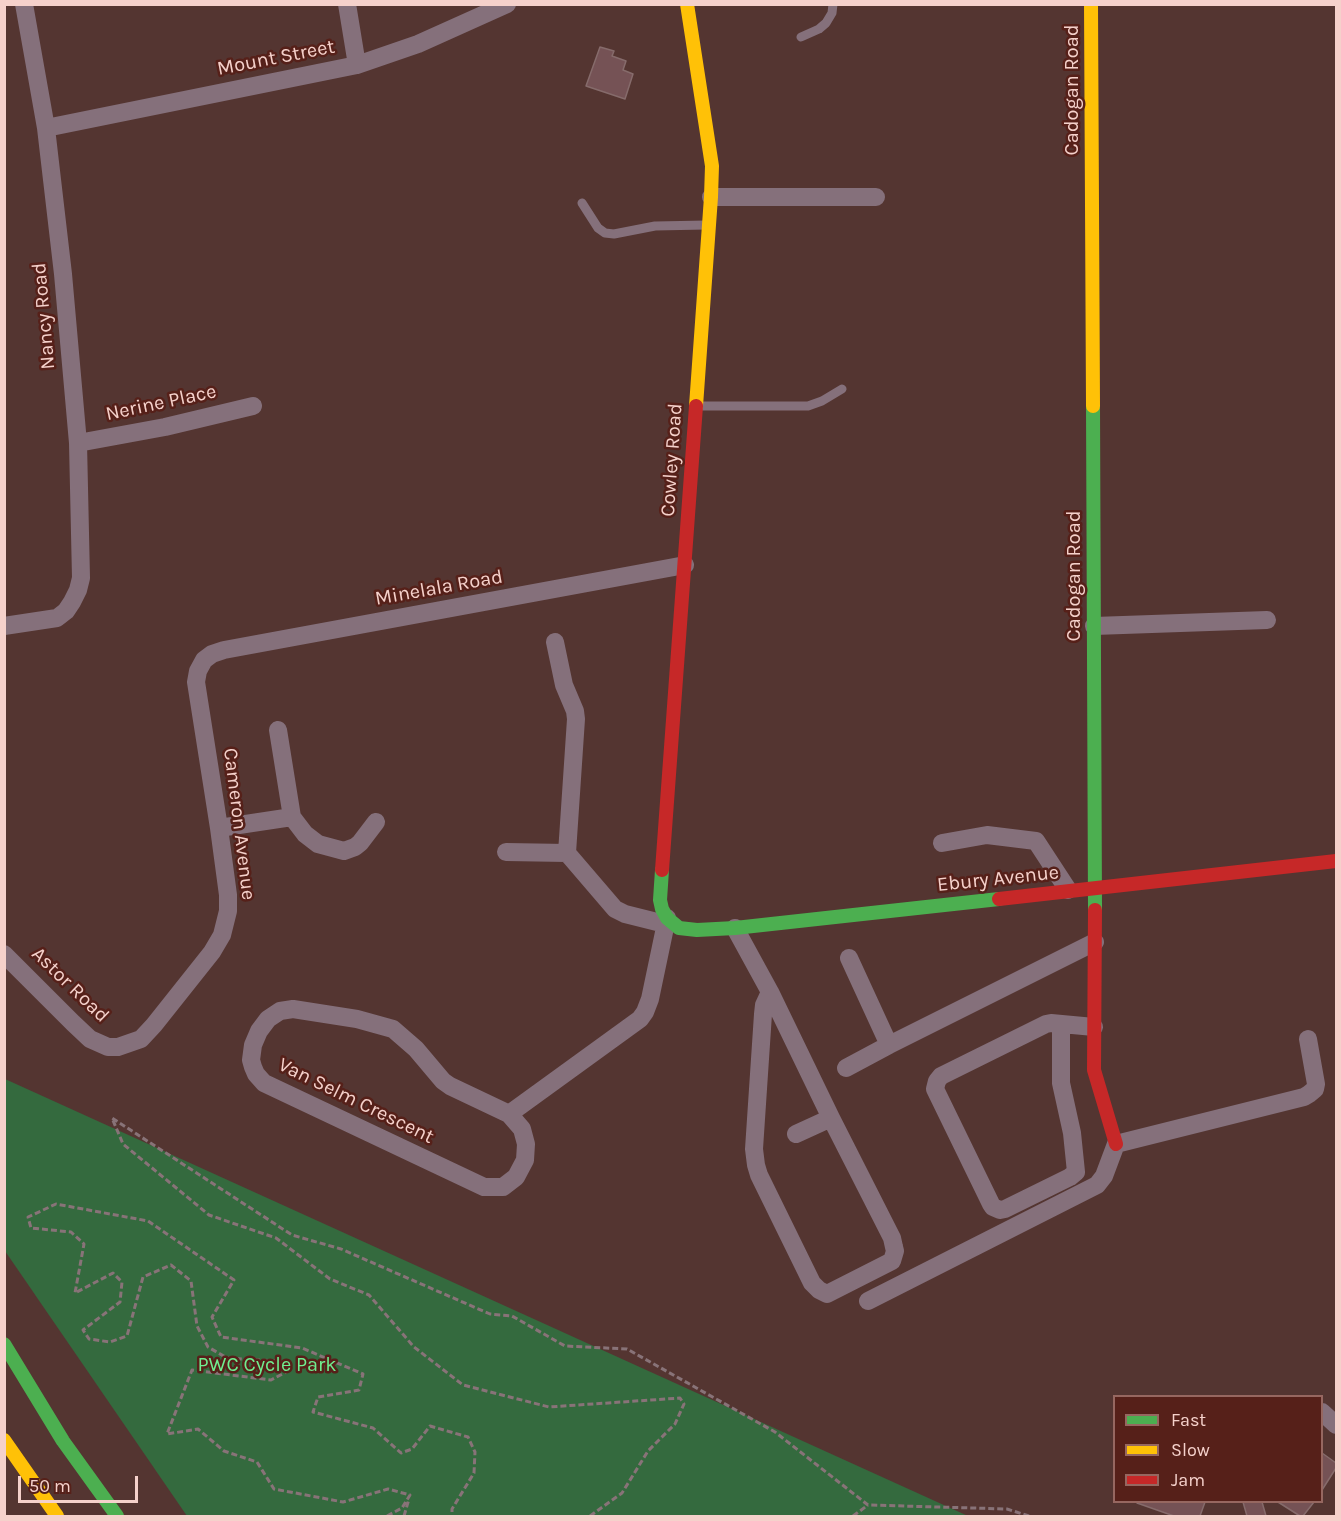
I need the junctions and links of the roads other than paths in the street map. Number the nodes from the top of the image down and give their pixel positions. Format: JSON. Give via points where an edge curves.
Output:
{"nodes":[{"id":1,"x":24,"y":4,"type":"edge"},
{"id":2,"x":348,"y":4,"type":"edge"},
{"id":3,"x":507,"y":4,"type":"edge"},
{"id":4,"x":687,"y":4,"type":"edge"},
{"id":5,"x":833,"y":4,"type":"edge"},
{"id":6,"x":1091,"y":4,"type":"edge"},
{"id":7,"x":801,"y":37,"type":"dead end"},
{"id":8,"x":357,"y":64,"type":"junction"},
{"id":9,"x":46,"y":128,"type":"junction"},
{"id":10,"x":711,"y":197,"type":"junction"},
{"id":11,"x":876,"y":197,"type":"dead end"},
{"id":12,"x":582,"y":203,"type":"dead end"},
{"id":13,"x":709,"y":225,"type":"junction"},
{"id":14,"x":842,"y":390,"type":"dead end"},
{"id":15,"x":254,"y":406,"type":"dead end"},
{"id":16,"x":695,"y":406,"type":"junction"},
{"id":17,"x":78,"y":443,"type":"junction"},
{"id":18,"x":685,"y":565,"type":"junction"},
{"id":19,"x":1267,"y":620,"type":"dead end"},
{"id":20,"x":4,"y":626,"type":"edge"},
{"id":21,"x":1094,"y":626,"type":"junction"},
{"id":22,"x":555,"y":642,"type":"dead end"},
{"id":23,"x":204,"y":660,"type":"joint"},
{"id":24,"x":278,"y":730,"type":"dead end"},
{"id":25,"x":292,"y":817,"type":"junction"},
{"id":26,"x":376,"y":822,"type":"dead end"},
{"id":27,"x":219,"y":828,"type":"junction"},
{"id":28,"x":942,"y":843,"type":"dead end"},
{"id":29,"x":506,"y":852,"type":"dead end"},
{"id":30,"x":567,"y":853,"type":"junction"},
{"id":31,"x":1336,"y":861,"type":"edge"},
{"id":32,"x":1095,"y":887,"type":"junction"},
{"id":33,"x":1068,"y":890,"type":"junction"},
{"id":34,"x":666,"y":921,"type":"junction"},
{"id":35,"x":735,"y":928,"type":"junction"},
{"id":36,"x":1095,"y":942,"type":"junction"},
{"id":37,"x":4,"y":954,"type":"edge"},
{"id":38,"x":849,"y":958,"type":"dead end"},
{"id":39,"x":770,"y":992,"type":"junction"},
{"id":40,"x":1061,"y":1025,"type":"junction"},
{"id":41,"x":1094,"y":1027,"type":"junction"},
{"id":42,"x":141,"y":1039,"type":"joint"},
{"id":43,"x":1308,"y":1039,"type":"dead end"},
{"id":44,"x":889,"y":1045,"type":"junction"},
{"id":45,"x":846,"y":1068,"type":"dead end"},
{"id":46,"x":509,"y":1114,"type":"junction"},
{"id":47,"x":831,"y":1118,"type":"junction"},
{"id":48,"x":796,"y":1134,"type":"dead end"},
{"id":49,"x":1116,"y":1144,"type":"junction"},
{"id":50,"x":868,"y":1301,"type":"dead end"},
{"id":51,"x":4,"y":1344,"type":"edge"},
{"id":52,"x":1323,"y":1413,"type":"edge"},
{"id":53,"x":1336,"y":1425,"type":"edge"},
{"id":54,"x":4,"y":1440,"type":"edge"},
{"id":55,"x":57,"y":1516,"type":"edge"},
{"id":56,"x":117,"y":1516,"type":"edge"}],
"edges":[{"from":1,"to":9,"type":"street","name":"Nancy Road"},
{"from":2,"to":8,"type":"street"},
{"from":3,"to":8,"type":"street","name":"Mount Street","via":[[418,44]]},
{"from":4,"to":10,"type":"main road","name":"Cowley Road","via":[[709,141]]},
{"from":5,"to":7,"type":"lane","via":[[826,23]]},
{"from":6,"to":21,"type":"main road","name":"Cadogan Road"},
{"from":8,"to":9,"type":"street","name":"Mount Street"},
{"from":9,"to":17,"type":"street","name":"Nancy Road"},
{"from":10,"to":11,"type":"street"},
{"from":10,"to":13,"type":"main road","name":"Cowley Road"},
{"from":12,"to":13,"type":"lane","via":[[605,233],[655,226]]},
{"from":13,"to":16,"type":"main road","name":"Cowley Road"},
{"from":14,"to":16,"type":"lane","via":[[808,406]]},
{"from":15,"to":17,"type":"street","name":"Nerine Place","via":[[165,428]]},
{"from":16,"to":18,"type":"main road","name":"Cowley Road"},
{"from":17,"to":20,"type":"street","name":"Nancy Road","via":[[78,591],[57,618]]},
{"from":18,"to":23,"type":"street","name":"Minelala Road","via":[[224,650]]},
{"from":18,"to":34,"type":"main road","name":"Cowley Road","via":[[660,900]]},
{"from":19,"to":21,"type":"street"},
{"from":21,"to":32,"type":"main road","name":"Cadogan Road"},
{"from":22,"to":30,"type":"street","via":[[561,677],[576,719]]},
{"from":23,"to":27,"type":"street","name":"Cameron Avenue","via":[[196,682]]},
{"from":24,"to":25,"type":"street"},
{"from":25,"to":26,"type":"street","via":[[318,844],[345,851],[360,843]]},
{"from":25,"to":27,"type":"street"},
{"from":27,"to":42,"type":"street","name":"Cameron Avenue","via":[[228,895],[222,934],[212,952]]},
{"from":28,"to":33,"type":"street","via":[[987,835],[1036,841]]},
{"from":29,"to":30,"type":"street"},
{"from":30,"to":34,"type":"street","via":[[615,909]]},
{"from":31,"to":32,"type":"main road","name":"Ebury Avenue"},
{"from":32,"to":33,"type":"main road","name":"Ebury Avenue"},
{"from":32,"to":36,"type":"main road","name":"Cadogan Road"},
{"from":33,"to":35,"type":"main road","name":"Ebury Avenue"},
{"from":34,"to":35,"type":"main road","name":"Ebury Avenue","via":[[679,928],[697,930]]},
{"from":34,"to":46,"type":"street","via":[[650,999],[640,1019]]},
{"from":35,"to":39,"type":"street"},
{"from":36,"to":41,"type":"main road","name":"Cadogan Road"},
{"from":36,"to":44,"type":"street"},
{"from":37,"to":42,"type":"street","name":"Astor Road","via":[[90,1039],[108,1047]]},
{"from":38,"to":44,"type":"street"},
{"from":39,"to":47,"type":"street"},
{"from":39,"to":47,"type":"street","via":[[763,1014],[756,1165],[812,1283],[827,1294],[892,1261],[895,1251]]},
{"from":40,"to":40,"type":"street","via":[[1046,1024],[941,1076],[936,1085],[991,1204],[1000,1210],[1076,1172],[1061,1083]]},
{"from":40,"to":41,"type":"street"},
{"from":41,"to":49,"type":"main road","name":"Cadogan Road","via":[[1094,1070]]},
{"from":43,"to":49,"type":"street","via":[[1316,1084],[1310,1094]]},
{"from":44,"to":45,"type":"street"},
{"from":46,"to":46,"type":"street","name":"Van Selm Crescent","via":[[525,1136],[525,1160],[516,1177],[503,1187],[484,1187],[264,1083],[253,1068],[253,1045],[268,1019],[280,1011],[339,1015],[381,1025],[406,1040],[450,1086]]},
{"from":47,"to":48,"type":"street"},
{"from":49,"to":50,"type":"street","via":[[1097,1185]]},
{"from":51,"to":56,"type":"main road","via":[[63,1441]]},
{"from":52,"to":53,"type":"street"},
{"from":54,"to":55,"type":"main road"}]}
